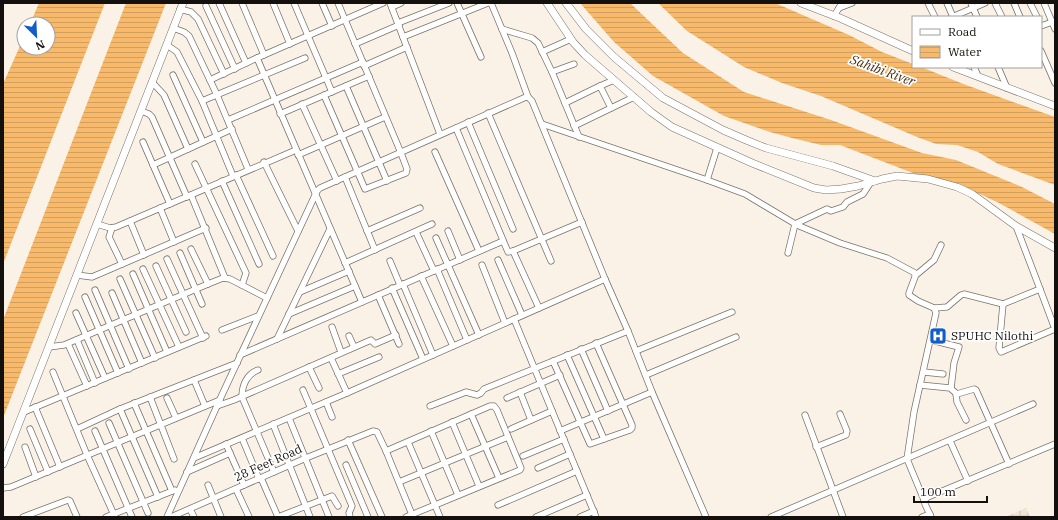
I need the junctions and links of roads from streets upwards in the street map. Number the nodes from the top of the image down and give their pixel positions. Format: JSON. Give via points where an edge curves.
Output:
{"nodes":[{"id":1,"x":219,"y":3,"type":"edge"},
{"id":2,"x":242,"y":3,"type":"edge"},
{"id":3,"x":273,"y":3,"type":"edge"},
{"id":4,"x":294,"y":3,"type":"edge"},
{"id":5,"x":322,"y":3,"type":"edge"},
{"id":6,"x":338,"y":3,"type":"edge"},
{"id":7,"x":383,"y":3,"type":"edge"},
{"id":8,"x":401,"y":3,"type":"edge"},
{"id":9,"x":449,"y":3,"type":"edge"},
{"id":10,"x":456,"y":3,"type":"edge"},
{"id":11,"x":488,"y":3,"type":"edge"},
{"id":12,"x":491,"y":3,"type":"edge"},
{"id":13,"x":547,"y":3,"type":"edge"},
{"id":14,"x":566,"y":3,"type":"edge"},
{"id":15,"x":801,"y":3,"type":"edge"},
{"id":16,"x":852,"y":3,"type":"edge"},
{"id":17,"x":928,"y":3,"type":"edge"},
{"id":18,"x":947,"y":3,"type":"edge"},
{"id":19,"x":985,"y":3,"type":"edge"},
{"id":20,"x":996,"y":3,"type":"edge"},
{"id":21,"x":1014,"y":3,"type":"edge"},
{"id":22,"x":1030,"y":3,"type":"edge"},
{"id":23,"x":1044,"y":3,"type":"edge"},
{"id":24,"x":391,"y":5,"type":"edge"},
{"id":25,"x":840,"y":5,"type":"edge"},
{"id":26,"x":182,"y":6,"type":"edge"},
{"id":27,"x":206,"y":6,"type":"dead end"},
{"id":28,"x":972,"y":6,"type":"edge"},
{"id":29,"x":462,"y":13,"type":"junction"},
{"id":30,"x":834,"y":16,"type":"junction"},
{"id":31,"x":934,"y":16,"type":"edge"},
{"id":32,"x":953,"y":16,"type":"edge"},
{"id":33,"x":955,"y":16,"type":"edge"},
{"id":34,"x":977,"y":16,"type":"edge"},
{"id":35,"x":1002,"y":16,"type":"edge"},
{"id":36,"x":1020,"y":16,"type":"edge"},
{"id":37,"x":1036,"y":16,"type":"edge"},
{"id":38,"x":345,"y":21,"type":"junction"},
{"id":39,"x":1053,"y":21,"type":"edge"},
{"id":40,"x":398,"y":24,"type":"junction"},
{"id":41,"x":332,"y":26,"type":"junction"},
{"id":42,"x":1042,"y":26,"type":"edge"},
{"id":43,"x":173,"y":28,"type":"junction"},
{"id":44,"x":502,"y":29,"type":"junction"},
{"id":45,"x":1055,"y":29,"type":"edge"},
{"id":46,"x":309,"y":36,"type":"junction"},
{"id":47,"x":403,"y":37,"type":"junction"},
{"id":48,"x":571,"y":39,"type":"junction"},
{"id":49,"x":290,"y":44,"type":"junction"},
{"id":50,"x":355,"y":44,"type":"junction"},
{"id":51,"x":167,"y":45,"type":"junction"},
{"id":52,"x":407,"y":48,"type":"junction"},
{"id":53,"x":912,"y":51,"type":"edge"},
{"id":54,"x":542,"y":52,"type":"junction"},
{"id":55,"x":1042,"y":53,"type":"edge"},
{"id":56,"x":264,"y":55,"type":"junction"},
{"id":57,"x":481,"y":57,"type":"dead end"},
{"id":58,"x":257,"y":58,"type":"junction"},
{"id":59,"x":304,"y":58,"type":"dead end"},
{"id":60,"x":246,"y":63,"type":"junction"},
{"id":61,"x":363,"y":64,"type":"junction"},
{"id":62,"x":574,"y":64,"type":"dead end"},
{"id":63,"x":958,"y":68,"type":"edge"},
{"id":64,"x":974,"y":68,"type":"edge"},
{"id":65,"x":998,"y":68,"type":"edge"},
{"id":66,"x":235,"y":69,"type":"junction"},
{"id":67,"x":552,"y":72,"type":"junction"},
{"id":68,"x":224,"y":74,"type":"junction"},
{"id":69,"x":264,"y":74,"type":"junction"},
{"id":70,"x":173,"y":75,"type":"dead end"},
{"id":71,"x":368,"y":76,"type":"junction"},
{"id":72,"x":978,"y":76,"type":"junction"},
{"id":73,"x":326,"y":78,"type":"junction"},
{"id":74,"x":210,"y":80,"type":"junction"},
{"id":75,"x":614,"y":80,"type":"junction"},
{"id":76,"x":152,"y":82,"type":"junction"},
{"id":77,"x":1055,"y":83,"type":"edge"},
{"id":78,"x":346,"y":86,"type":"junction"},
{"id":79,"x":600,"y":86,"type":"junction"},
{"id":80,"x":1007,"y":88,"type":"junction"},
{"id":81,"x":332,"y":92,"type":"junction"},
{"id":82,"x":217,"y":95,"type":"junction"},
{"id":83,"x":324,"y":95,"type":"junction"},
{"id":84,"x":528,"y":97,"type":"junction"},
{"id":85,"x":634,"y":97,"type":"junction"},
{"id":86,"x":274,"y":100,"type":"junction"},
{"id":87,"x":202,"y":101,"type":"junction"},
{"id":88,"x":565,"y":103,"type":"junction"},
{"id":89,"x":302,"y":104,"type":"junction"},
{"id":90,"x":1055,"y":106,"type":"edge"},
{"id":91,"x":611,"y":108,"type":"junction"},
{"id":92,"x":141,"y":111,"type":"junction"},
{"id":93,"x":488,"y":113,"type":"junction"},
{"id":94,"x":280,"y":114,"type":"junction"},
{"id":95,"x":385,"y":116,"type":"junction"},
{"id":96,"x":228,"y":120,"type":"junction"},
{"id":97,"x":468,"y":122,"type":"junction"},
{"id":98,"x":542,"y":124,"type":"junction"},
{"id":99,"x":363,"y":126,"type":"junction"},
{"id":100,"x":574,"y":126,"type":"junction"},
{"id":101,"x":456,"y":128,"type":"junction"},
{"id":102,"x":232,"y":129,"type":"junction"},
{"id":103,"x":440,"y":134,"type":"junction"},
{"id":104,"x":216,"y":136,"type":"junction"},
{"id":105,"x":342,"y":136,"type":"junction"},
{"id":106,"x":579,"y":137,"type":"junction"},
{"id":107,"x":143,"y":142,"type":"dead end"},
{"id":108,"x":203,"y":142,"type":"junction"},
{"id":109,"x":321,"y":145,"type":"junction"},
{"id":110,"x":717,"y":148,"type":"junction"},
{"id":111,"x":188,"y":149,"type":"junction"},
{"id":112,"x":297,"y":152,"type":"junction"},
{"id":113,"x":435,"y":152,"type":"dead end"},
{"id":114,"x":401,"y":153,"type":"junction"},
{"id":115,"x":170,"y":157,"type":"junction"},
{"id":116,"x":264,"y":162,"type":"junction"},
{"id":117,"x":379,"y":163,"type":"junction"},
{"id":118,"x":195,"y":164,"type":"dead end"},
{"id":119,"x":153,"y":165,"type":"junction"},
{"id":120,"x":248,"y":170,"type":"junction"},
{"id":121,"x":358,"y":172,"type":"junction"},
{"id":122,"x":234,"y":176,"type":"junction"},
{"id":123,"x":345,"y":177,"type":"junction"},
{"id":124,"x":707,"y":180,"type":"junction"},
{"id":125,"x":337,"y":181,"type":"junction"},
{"id":126,"x":387,"y":181,"type":"junction"},
{"id":127,"x":222,"y":182,"type":"junction"},
{"id":128,"x":873,"y":182,"type":"junction"},
{"id":129,"x":205,"y":189,"type":"junction"},
{"id":130,"x":315,"y":194,"type":"junction"},
{"id":131,"x":189,"y":196,"type":"junction"},
{"id":132,"x":170,"y":204,"type":"junction"},
{"id":133,"x":160,"y":208,"type":"junction"},
{"id":134,"x":420,"y":208,"type":"dead end"},
{"id":135,"x":130,"y":221,"type":"junction"},
{"id":136,"x":582,"y":222,"type":"junction"},
{"id":137,"x":97,"y":224,"type":"junction"},
{"id":138,"x":432,"y":224,"type":"dead end"},
{"id":139,"x":795,"y":224,"type":"junction"},
{"id":140,"x":1016,"y":226,"type":"junction"},
{"id":141,"x":112,"y":228,"type":"junction"},
{"id":142,"x":206,"y":228,"type":"junction"},
{"id":143,"x":330,"y":229,"type":"junction"},
{"id":144,"x":514,"y":229,"type":"dead end"},
{"id":145,"x":448,"y":230,"type":"dead end"},
{"id":146,"x":367,"y":231,"type":"junction"},
{"id":147,"x":298,"y":232,"type":"junction"},
{"id":148,"x":416,"y":232,"type":"junction"},
{"id":149,"x":436,"y":238,"type":"dead end"},
{"id":150,"x":541,"y":239,"type":"junction"},
{"id":151,"x":503,"y":241,"type":"junction"},
{"id":152,"x":174,"y":242,"type":"junction"},
{"id":153,"x":941,"y":245,"type":"dead end"},
{"id":154,"x":1055,"y":248,"type":"edge"},
{"id":155,"x":192,"y":249,"type":"dead end"},
{"id":156,"x":375,"y":250,"type":"junction"},
{"id":157,"x":479,"y":251,"type":"junction"},
{"id":158,"x":513,"y":251,"type":"junction"},
{"id":159,"x":180,"y":253,"type":"dead end"},
{"id":160,"x":788,"y":253,"type":"dead end"},
{"id":161,"x":144,"y":255,"type":"junction"},
{"id":162,"x":273,"y":256,"type":"dead end"},
{"id":163,"x":167,"y":259,"type":"dead end"},
{"id":164,"x":460,"y":260,"type":"junction"},
{"id":165,"x":498,"y":260,"type":"dead end"},
{"id":166,"x":390,"y":261,"type":"dead end"},
{"id":167,"x":550,"y":261,"type":"dead end"},
{"id":168,"x":345,"y":263,"type":"junction"},
{"id":169,"x":122,"y":264,"type":"junction"},
{"id":170,"x":259,"y":264,"type":"dead end"},
{"id":171,"x":448,"y":265,"type":"junction"},
{"id":172,"x":482,"y":265,"type":"dead end"},
{"id":173,"x":156,"y":266,"type":"dead end"},
{"id":174,"x":143,"y":269,"type":"dead end"},
{"id":175,"x":435,"y":270,"type":"junction"},
{"id":176,"x":349,"y":271,"type":"junction"},
{"id":177,"x":133,"y":274,"type":"dead end"},
{"id":178,"x":916,"y":274,"type":"junction"},
{"id":179,"x":78,"y":275,"type":"junction"},
{"id":180,"x":421,"y":276,"type":"junction"},
{"id":181,"x":225,"y":278,"type":"junction"},
{"id":182,"x":120,"y":279,"type":"dead end"},
{"id":183,"x":605,"y":279,"type":"junction"},
{"id":184,"x":208,"y":284,"type":"junction"},
{"id":185,"x":401,"y":284,"type":"junction"},
{"id":186,"x":242,"y":285,"type":"junction"},
{"id":187,"x":355,"y":286,"type":"junction"},
{"id":188,"x":196,"y":288,"type":"junction"},
{"id":189,"x":392,"y":288,"type":"junction"},
{"id":190,"x":1040,"y":289,"type":"junction"},
{"id":191,"x":95,"y":290,"type":"dead end"},
{"id":192,"x":300,"y":292,"type":"junction"},
{"id":193,"x":112,"y":293,"type":"dead end"},
{"id":194,"x":183,"y":294,"type":"junction"},
{"id":195,"x":378,"y":294,"type":"junction"},
{"id":196,"x":85,"y":297,"type":"dead end"},
{"id":197,"x":267,"y":298,"type":"junction"},
{"id":198,"x":171,"y":300,"type":"junction"},
{"id":199,"x":362,"y":302,"type":"junction"},
{"id":200,"x":202,"y":304,"type":"dead end"},
{"id":201,"x":1003,"y":304,"type":"junction"},
{"id":202,"x":159,"y":305,"type":"junction"},
{"id":203,"x":539,"y":308,"type":"junction"},
{"id":204,"x":935,"y":308,"type":"junction"},
{"id":205,"x":148,"y":310,"type":"junction"},
{"id":206,"x":732,"y":312,"type":"dead end"},
{"id":207,"x":76,"y":313,"type":"dead end"},
{"id":208,"x":289,"y":314,"type":"junction"},
{"id":209,"x":135,"y":315,"type":"junction"},
{"id":210,"x":522,"y":315,"type":"junction"},
{"id":211,"x":258,"y":316,"type":"junction"},
{"id":212,"x":514,"y":319,"type":"junction"},
{"id":213,"x":123,"y":320,"type":"junction"},
{"id":214,"x":505,"y":323,"type":"junction"},
{"id":215,"x":110,"y":326,"type":"junction"},
{"id":216,"x":332,"y":327,"type":"dead end"},
{"id":217,"x":99,"y":330,"type":"junction"},
{"id":218,"x":222,"y":330,"type":"dead end"},
{"id":219,"x":628,"y":331,"type":"junction"},
{"id":220,"x":186,"y":332,"type":"dead end"},
{"id":221,"x":479,"y":334,"type":"junction"},
{"id":222,"x":86,"y":336,"type":"junction"},
{"id":223,"x":349,"y":336,"type":"dead end"},
{"id":224,"x":396,"y":336,"type":"junction"},
{"id":225,"x":736,"y":337,"type":"dead end"},
{"id":226,"x":277,"y":339,"type":"junction"},
{"id":227,"x":77,"y":340,"type":"junction"},
{"id":228,"x":467,"y":340,"type":"junction"},
{"id":229,"x":931,"y":340,"type":"junction"},
{"id":230,"x":596,"y":343,"type":"junction"},
{"id":231,"x":68,"y":344,"type":"junction"},
{"id":232,"x":399,"y":344,"type":"dead end"},
{"id":233,"x":453,"y":346,"type":"junction"},
{"id":234,"x":49,"y":347,"type":"junction"},
{"id":235,"x":179,"y":347,"type":"junction"},
{"id":236,"x":354,"y":347,"type":"junction"},
{"id":237,"x":580,"y":349,"type":"junction"},
{"id":238,"x":636,"y":351,"type":"junction"},
{"id":239,"x":167,"y":352,"type":"junction"},
{"id":240,"x":341,"y":352,"type":"junction"},
{"id":241,"x":240,"y":355,"type":"junction"},
{"id":242,"x":433,"y":355,"type":"junction"},
{"id":243,"x":567,"y":355,"type":"junction"},
{"id":244,"x":379,"y":357,"type":"dead end"},
{"id":245,"x":155,"y":358,"type":"junction"},
{"id":246,"x":331,"y":358,"type":"junction"},
{"id":247,"x":423,"y":359,"type":"junction"},
{"id":248,"x":553,"y":361,"type":"junction"},
{"id":249,"x":142,"y":363,"type":"junction"},
{"id":250,"x":237,"y":363,"type":"junction"},
{"id":251,"x":309,"y":367,"type":"junction"},
{"id":252,"x":129,"y":369,"type":"junction"},
{"id":253,"x":534,"y":369,"type":"junction"},
{"id":254,"x":258,"y":370,"type":"dead end"},
{"id":255,"x":53,"y":372,"type":"dead end"},
{"id":256,"x":924,"y":372,"type":"junction"},
{"id":257,"x":118,"y":373,"type":"junction"},
{"id":258,"x":338,"y":374,"type":"junction"},
{"id":259,"x":944,"y":374,"type":"dead end"},
{"id":260,"x":560,"y":375,"type":"junction"},
{"id":261,"x":646,"y":375,"type":"junction"},
{"id":262,"x":105,"y":378,"type":"junction"},
{"id":263,"x":194,"y":380,"type":"junction"},
{"id":264,"x":95,"y":383,"type":"junction"},
{"id":265,"x":541,"y":384,"type":"junction"},
{"id":266,"x":920,"y":385,"type":"junction"},
{"id":267,"x":86,"y":386,"type":"junction"},
{"id":268,"x":318,"y":388,"type":"dead end"},
{"id":269,"x":951,"y":388,"type":"junction"},
{"id":270,"x":303,"y":390,"type":"dead end"},
{"id":271,"x":520,"y":392,"type":"junction"},
{"id":272,"x":652,"y":392,"type":"junction"},
{"id":273,"x":347,"y":393,"type":"junction"},
{"id":274,"x":956,"y":394,"type":"junction"},
{"id":275,"x":62,"y":396,"type":"junction"},
{"id":276,"x":150,"y":397,"type":"junction"},
{"id":277,"x":242,"y":397,"type":"junction"},
{"id":278,"x":167,"y":398,"type":"dead end"},
{"id":279,"x":507,"y":398,"type":"dead end"},
{"id":280,"x":326,"y":402,"type":"junction"},
{"id":281,"x":134,"y":403,"type":"junction"},
{"id":282,"x":219,"y":403,"type":"junction"},
{"id":283,"x":1033,"y":404,"type":"dead end"},
{"id":284,"x":623,"y":405,"type":"junction"},
{"id":285,"x":205,"y":406,"type":"junction"},
{"id":286,"x":430,"y":406,"type":"dead end"},
{"id":287,"x":36,"y":407,"type":"junction"},
{"id":288,"x":311,"y":408,"type":"junction"},
{"id":289,"x":120,"y":409,"type":"junction"},
{"id":290,"x":552,"y":411,"type":"junction"},
{"id":291,"x":608,"y":411,"type":"junction"},
{"id":292,"x":24,"y":412,"type":"junction"},
{"id":293,"x":471,"y":414,"type":"junction"},
{"id":294,"x":840,"y":414,"type":"dead end"},
{"id":295,"x":805,"y":415,"type":"dead end"},
{"id":296,"x":332,"y":417,"type":"dead end"},
{"id":297,"x":594,"y":417,"type":"junction"},
{"id":298,"x":176,"y":418,"type":"junction"},
{"id":299,"x":289,"y":418,"type":"junction"},
{"id":300,"x":531,"y":420,"type":"junction"},
{"id":301,"x":966,"y":420,"type":"dead end"},
{"id":302,"x":452,"y":422,"type":"junction"},
{"id":303,"x":109,"y":423,"type":"dead end"},
{"id":304,"x":580,"y":423,"type":"junction"},
{"id":305,"x":991,"y":423,"type":"junction"},
{"id":306,"x":161,"y":424,"type":"junction"},
{"id":307,"x":273,"y":424,"type":"junction"},
{"id":308,"x":30,"y":429,"type":"dead end"},
{"id":309,"x":77,"y":429,"type":"junction"},
{"id":310,"x":511,"y":429,"type":"dead end"},
{"id":311,"x":146,"y":430,"type":"junction"},
{"id":312,"x":95,"y":431,"type":"dead end"},
{"id":313,"x":257,"y":431,"type":"junction"},
{"id":314,"x":431,"y":431,"type":"junction"},
{"id":315,"x":560,"y":431,"type":"junction"},
{"id":316,"x":131,"y":436,"type":"junction"},
{"id":317,"x":508,"y":437,"type":"junction"},
{"id":318,"x":242,"y":438,"type":"junction"},
{"id":319,"x":564,"y":439,"type":"junction"},
{"id":320,"x":604,"y":439,"type":"junction"},
{"id":321,"x":348,"y":440,"type":"junction"},
{"id":322,"x":950,"y":441,"type":"junction"},
{"id":323,"x":117,"y":442,"type":"junction"},
{"id":324,"x":408,"y":442,"type":"junction"},
{"id":325,"x":226,"y":444,"type":"junction"},
{"id":326,"x":1055,"y":444,"type":"edge"},
{"id":327,"x":25,"y":447,"type":"dead end"},
{"id":328,"x":485,"y":447,"type":"junction"},
{"id":329,"x":816,"y":447,"type":"junction"},
{"id":330,"x":102,"y":449,"type":"junction"},
{"id":331,"x":329,"y":449,"type":"junction"},
{"id":332,"x":386,"y":451,"type":"junction"},
{"id":333,"x":230,"y":454,"type":"junction"},
{"id":334,"x":570,"y":454,"type":"junction"},
{"id":335,"x":87,"y":455,"type":"junction"},
{"id":336,"x":466,"y":455,"type":"junction"},
{"id":337,"x":523,"y":456,"type":"dead end"},
{"id":338,"x":194,"y":458,"type":"junction"},
{"id":339,"x":306,"y":458,"type":"junction"},
{"id":340,"x":174,"y":459,"type":"dead end"},
{"id":341,"x":908,"y":459,"type":"junction"},
{"id":342,"x":445,"y":463,"type":"junction"},
{"id":343,"x":3,"y":464,"type":"edge"},
{"id":344,"x":1009,"y":464,"type":"junction"},
{"id":345,"x":290,"y":465,"type":"junction"},
{"id":346,"x":346,"y":465,"type":"dead end"},
{"id":347,"x":60,"y":467,"type":"junction"},
{"id":348,"x":538,"y":468,"type":"dead end"},
{"id":349,"x":577,"y":471,"type":"junction"},
{"id":350,"x":48,"y":472,"type":"junction"},
{"id":351,"x":187,"y":472,"type":"junction"},
{"id":352,"x":274,"y":472,"type":"junction"},
{"id":353,"x":421,"y":473,"type":"junction"},
{"id":354,"x":36,"y":477,"type":"junction"},
{"id":355,"x":260,"y":478,"type":"junction"},
{"id":356,"x":499,"y":478,"type":"junction"},
{"id":357,"x":968,"y":481,"type":"junction"},
{"id":358,"x":399,"y":482,"type":"junction"},
{"id":359,"x":208,"y":485,"type":"dead end"},
{"id":360,"x":244,"y":485,"type":"junction"},
{"id":361,"x":479,"y":486,"type":"junction"},
{"id":362,"x":3,"y":488,"type":"edge"},
{"id":363,"x":181,"y":488,"type":"junction"},
{"id":364,"x":236,"y":489,"type":"junction"},
{"id":365,"x":172,"y":491,"type":"junction"},
{"id":366,"x":832,"y":491,"type":"junction"},
{"id":367,"x":458,"y":495,"type":"junction"},
{"id":368,"x":587,"y":495,"type":"junction"},
{"id":369,"x":158,"y":497,"type":"junction"},
{"id":370,"x":214,"y":498,"type":"junction"},
{"id":371,"x":322,"y":499,"type":"junction"},
{"id":372,"x":924,"y":500,"type":"junction"},
{"id":373,"x":143,"y":502,"type":"junction"},
{"id":374,"x":435,"y":505,"type":"junction"},
{"id":375,"x":498,"y":505,"type":"dead end"},
{"id":376,"x":305,"y":506,"type":"junction"},
{"id":377,"x":338,"y":506,"type":"dead end"},
{"id":378,"x":129,"y":508,"type":"junction"},
{"id":379,"x":190,"y":509,"type":"junction"},
{"id":380,"x":594,"y":511,"type":"junction"},
{"id":381,"x":148,"y":513,"type":"dead end"},
{"id":382,"x":291,"y":514,"type":"edge"},
{"id":383,"x":930,"y":515,"type":"edge"},
{"id":384,"x":114,"y":516,"type":"edge"},
{"id":385,"x":413,"y":516,"type":"edge"},
{"id":386,"x":23,"y":517,"type":"edge"},
{"id":387,"x":77,"y":517,"type":"edge"},
{"id":388,"x":106,"y":517,"type":"edge"},
{"id":389,"x":132,"y":517,"type":"edge"},
{"id":390,"x":167,"y":517,"type":"edge"},
{"id":391,"x":171,"y":517,"type":"edge"},
{"id":392,"x":194,"y":517,"type":"edge"},
{"id":393,"x":221,"y":517,"type":"edge"},
{"id":394,"x":249,"y":517,"type":"edge"},
{"id":395,"x":278,"y":517,"type":"edge"},
{"id":396,"x":310,"y":517,"type":"edge"},
{"id":397,"x":329,"y":517,"type":"edge"},
{"id":398,"x":350,"y":517,"type":"edge"},
{"id":399,"x":368,"y":517,"type":"edge"},
{"id":400,"x":382,"y":517,"type":"edge"},
{"id":401,"x":406,"y":517,"type":"edge"},
{"id":402,"x":440,"y":517,"type":"edge"},
{"id":403,"x":536,"y":517,"type":"edge"},
{"id":404,"x":580,"y":517,"type":"edge"},
{"id":405,"x":596,"y":517,"type":"edge"},
{"id":406,"x":706,"y":517,"type":"edge"},
{"id":407,"x":771,"y":517,"type":"edge"},
{"id":408,"x":843,"y":517,"type":"edge"},
{"id":409,"x":922,"y":517,"type":"edge"}],
"edges":[{"from":1,"to":60,"type":"street"},
{"from":2,"to":56,"type":"street"},
{"from":3,"to":49,"type":"street"},
{"from":4,"to":46,"type":"street"},
{"from":5,"to":41,"type":"street"},
{"from":6,"to":38,"type":"street"},
{"from":7,"to":38,"type":"street"},
{"from":8,"to":24,"type":"street"},
{"from":9,"to":40,"type":"street"},
{"from":10,"to":29,"type":"street"},
{"from":11,"to":29,"type":"street"},
{"from":12,"to":44,"type":"street"},
{"from":13,"to":48,"type":"street"},
{"from":14,"to":128,"type":"street","via":[[586,29],[614,57],[663,98],[746,140],[833,166]]},
{"from":15,"to":30,"type":"street"},
{"from":16,"to":25,"type":"street"},
{"from":17,"to":31,"type":"street"},
{"from":18,"to":32,"type":"street"},
{"from":19,"to":28,"type":"street"},
{"from":20,"to":35,"type":"street"},
{"from":21,"to":36,"type":"street"},
{"from":22,"to":37,"type":"street"},
{"from":23,"to":39,"type":"street"},
{"from":24,"to":40,"type":"street"},
{"from":25,"to":30,"type":"street"},
{"from":26,"to":43,"type":"street"},
{"from":26,"to":68,"type":"street","via":[[198,19]]},
{"from":27,"to":66,"type":"street"},
{"from":28,"to":33,"type":"street"},
{"from":28,"to":34,"type":"street"},
{"from":29,"to":47,"type":"street"},
{"from":29,"to":57,"type":"street"},
{"from":30,"to":53,"type":"street"},
{"from":38,"to":41,"type":"street"},
{"from":38,"to":50,"type":"street"},
{"from":39,"to":42,"type":"street"},
{"from":39,"to":45,"type":"street"},
{"from":40,"to":47,"type":"street"},
{"from":40,"to":50,"type":"street"},
{"from":41,"to":46,"type":"street"},
{"from":43,"to":51,"type":"street"},
{"from":43,"to":74,"type":"street","via":[[189,36]]},
{"from":44,"to":54,"type":"street","via":[[535,39]]},
{"from":44,"to":84,"type":"street"},
{"from":46,"to":49,"type":"street"},
{"from":46,"to":73,"type":"street"},
{"from":47,"to":52,"type":"street"},
{"from":48,"to":54,"type":"street"},
{"from":48,"to":75,"type":"street"},
{"from":49,"to":56,"type":"street"},
{"from":50,"to":61,"type":"street"},
{"from":51,"to":76,"type":"street"},
{"from":51,"to":87,"type":"street","via":[[177,52]]},
{"from":52,"to":61,"type":"street"},
{"from":52,"to":103,"type":"street"},
{"from":54,"to":67,"type":"street"},
{"from":55,"to":77,"type":"street"},
{"from":56,"to":58,"type":"street"},
{"from":58,"to":60,"type":"street"},
{"from":58,"to":69,"type":"street"},
{"from":59,"to":69,"type":"street"},
{"from":60,"to":66,"type":"street"},
{"from":61,"to":71,"type":"street"},
{"from":61,"to":73,"type":"street"},
{"from":62,"to":67,"type":"street"},
{"from":63,"to":72,"type":"street"},
{"from":64,"to":72,"type":"street"},
{"from":65,"to":80,"type":"street"},
{"from":66,"to":68,"type":"street"},
{"from":67,"to":88,"type":"street"},
{"from":68,"to":74,"type":"street"},
{"from":69,"to":82,"type":"street"},
{"from":69,"to":86,"type":"street"},
{"from":70,"to":108,"type":"street"},
{"from":71,"to":78,"type":"street"},
{"from":71,"to":95,"type":"street"},
{"from":72,"to":80,"type":"street"},
{"from":73,"to":81,"type":"street"},
{"from":73,"to":86,"type":"street"},
{"from":74,"to":82,"type":"street"},
{"from":75,"to":79,"type":"street"},
{"from":75,"to":85,"type":"street"},
{"from":76,"to":92,"type":"street"},
{"from":76,"to":111,"type":"street","via":[[163,93]]},
{"from":78,"to":81,"type":"street"},
{"from":78,"to":99,"type":"street"},
{"from":79,"to":88,"type":"street"},
{"from":79,"to":91,"type":"street"},
{"from":80,"to":90,"type":"street"},
{"from":81,"to":83,"type":"street"},
{"from":82,"to":87,"type":"street"},
{"from":82,"to":96,"type":"street"},
{"from":83,"to":89,"type":"street"},
{"from":83,"to":105,"type":"street"},
{"from":84,"to":93,"type":"street"},
{"from":84,"to":98,"type":"street"},
{"from":85,"to":91,"type":"street"},
{"from":85,"to":110,"type":"street","via":[[672,127]]},
{"from":86,"to":94,"type":"street"},
{"from":86,"to":96,"type":"street"},
{"from":87,"to":104,"type":"street"},
{"from":88,"to":100,"type":"street"},
{"from":89,"to":94,"type":"street"},
{"from":89,"to":109,"type":"street"},
{"from":91,"to":100,"type":"street"},
{"from":92,"to":115,"type":"street","via":[[152,117]]},
{"from":92,"to":137,"type":"street"},
{"from":93,"to":97,"type":"street"},
{"from":93,"to":150,"type":"street"},
{"from":94,"to":112,"type":"street"},
{"from":95,"to":99,"type":"street"},
{"from":95,"to":114,"type":"street"},
{"from":96,"to":102,"type":"street"},
{"from":97,"to":101,"type":"street"},
{"from":97,"to":144,"type":"street"},
{"from":98,"to":106,"type":"street"},
{"from":98,"to":136,"type":"street"},
{"from":99,"to":105,"type":"street"},
{"from":99,"to":117,"type":"street"},
{"from":100,"to":106,"type":"street"},
{"from":101,"to":103,"type":"street"},
{"from":101,"to":151,"type":"street"},
{"from":102,"to":104,"type":"street"},
{"from":102,"to":120,"type":"street"},
{"from":103,"to":114,"type":"street"},
{"from":104,"to":108,"type":"street"},
{"from":104,"to":122,"type":"street"},
{"from":105,"to":109,"type":"street"},
{"from":105,"to":121,"type":"street"},
{"from":106,"to":124,"type":"street"},
{"from":107,"to":119,"type":"street"},
{"from":108,"to":111,"type":"street"},
{"from":109,"to":112,"type":"street"},
{"from":109,"to":125,"type":"street"},
{"from":110,"to":124,"type":"street"},
{"from":110,"to":128,"type":"street","via":[[814,188],[841,190]]},
{"from":111,"to":115,"type":"street"},
{"from":112,"to":116,"type":"street"},
{"from":112,"to":130,"type":"street"},
{"from":113,"to":157,"type":"street"},
{"from":114,"to":117,"type":"street"},
{"from":114,"to":126,"type":"street","via":[[407,172]]},
{"from":115,"to":119,"type":"street"},
{"from":115,"to":131,"type":"street"},
{"from":116,"to":120,"type":"street"},
{"from":116,"to":147,"type":"street"},
{"from":117,"to":121,"type":"street"},
{"from":117,"to":126,"type":"street"},
{"from":118,"to":129,"type":"street"},
{"from":119,"to":132,"type":"street"},
{"from":120,"to":122,"type":"street"},
{"from":121,"to":123,"type":"street"},
{"from":121,"to":126,"type":"street","via":[[366,189]]},
{"from":122,"to":127,"type":"street"},
{"from":122,"to":162,"type":"street"},
{"from":123,"to":125,"type":"street"},
{"from":123,"to":146,"type":"street"},
{"from":124,"to":139,"type":"street","via":[[745,194]]},
{"from":125,"to":130,"type":"street","via":[[320,188]]},
{"from":127,"to":129,"type":"street"},
{"from":127,"to":170,"type":"street"},
{"from":128,"to":139,"type":"street","via":[[863,194],[847,202],[843,207],[831,211],[826,209]]},
{"from":128,"to":140,"type":"street","via":[[891,177],[908,177],[928,179],[957,187],[972,194]]},
{"from":129,"to":131,"type":"street"},
{"from":129,"to":186,"type":"street","via":[[246,273]]},
{"from":130,"to":143,"type":"street"},
{"from":130,"to":147,"type":"street"},
{"from":131,"to":132,"type":"street"},
{"from":131,"to":142,"type":"street"},
{"from":132,"to":133,"type":"street"},
{"from":133,"to":135,"type":"street"},
{"from":133,"to":152,"type":"street"},
{"from":134,"to":146,"type":"street"},
{"from":135,"to":141,"type":"street"},
{"from":135,"to":161,"type":"street"},
{"from":136,"to":150,"type":"street"},
{"from":136,"to":183,"type":"street"},
{"from":137,"to":141,"type":"street"},
{"from":137,"to":179,"type":"street"},
{"from":138,"to":148,"type":"street"},
{"from":139,"to":160,"type":"street"},
{"from":139,"to":178,"type":"street","via":[[840,243],[887,258]]},
{"from":140,"to":154,"type":"street"},
{"from":140,"to":190,"type":"street"},
{"from":141,"to":169,"type":"street","via":[[110,239]]},
{"from":142,"to":152,"type":"street"},
{"from":142,"to":181,"type":"street"},
{"from":143,"to":168,"type":"street"},
{"from":143,"to":192,"type":"street"},
{"from":145,"to":164,"type":"street"},
{"from":146,"to":156,"type":"street"},
{"from":147,"to":197,"type":"street"},
{"from":148,"to":156,"type":"street"},
{"from":148,"to":175,"type":"street"},
{"from":149,"to":171,"type":"street"},
{"from":150,"to":158,"type":"street"},
{"from":150,"to":167,"type":"street"},
{"from":151,"to":157,"type":"street"},
{"from":151,"to":158,"type":"street","via":[[508,252]]},
{"from":152,"to":161,"type":"street"},
{"from":153,"to":178,"type":"street","via":[[934,260]]},
{"from":155,"to":184,"type":"street"},
{"from":156,"to":168,"type":"street"},
{"from":157,"to":164,"type":"street"},
{"from":158,"to":203,"type":"street"},
{"from":159,"to":188,"type":"street"},
{"from":161,"to":169,"type":"street"},
{"from":163,"to":194,"type":"street"},
{"from":164,"to":171,"type":"street"},
{"from":165,"to":210,"type":"street"},
{"from":166,"to":185,"type":"street"},
{"from":168,"to":176,"type":"street"},
{"from":169,"to":179,"type":"street","via":[[92,277]]},
{"from":171,"to":175,"type":"street"},
{"from":171,"to":221,"type":"street"},
{"from":172,"to":214,"type":"street"},
{"from":173,"to":198,"type":"street"},
{"from":174,"to":202,"type":"street"},
{"from":175,"to":180,"type":"street"},
{"from":175,"to":228,"type":"street"},
{"from":176,"to":187,"type":"street"},
{"from":176,"to":192,"type":"street"},
{"from":177,"to":205,"type":"street"},
{"from":178,"to":204,"type":"street","via":[[909,295]]},
{"from":179,"to":234,"type":"street"},
{"from":180,"to":185,"type":"street"},
{"from":180,"to":233,"type":"street"},
{"from":181,"to":184,"type":"street"},
{"from":181,"to":186,"type":"street"},
{"from":182,"to":209,"type":"street"},
{"from":183,"to":203,"type":"street"},
{"from":183,"to":219,"type":"street"},
{"from":184,"to":188,"type":"street"},
{"from":185,"to":189,"type":"street"},
{"from":185,"to":242,"type":"street"},
{"from":186,"to":197,"type":"street"},
{"from":187,"to":199,"type":"street"},
{"from":187,"to":208,"type":"street"},
{"from":188,"to":194,"type":"street"},
{"from":188,"to":200,"type":"street"},
{"from":189,"to":195,"type":"street"},
{"from":189,"to":247,"type":"street"},
{"from":190,"to":201,"type":"street"},
{"from":190,"to":201,"type":"street","via":[[1055,329],[1001,352],[999,348]]},
{"from":191,"to":215,"type":"street"},
{"from":192,"to":208,"type":"street"},
{"from":193,"to":213,"type":"street"},
{"from":194,"to":198,"type":"street"},
{"from":194,"to":235,"type":"street","via":[[204,337]]},
{"from":195,"to":199,"type":"street"},
{"from":195,"to":224,"type":"street"},
{"from":196,"to":217,"type":"street"},
{"from":197,"to":211,"type":"street"},
{"from":198,"to":202,"type":"street"},
{"from":198,"to":220,"type":"street"},
{"from":199,"to":226,"type":"street"},
{"from":201,"to":204,"type":"street","via":[[964,294],[947,307]]},
{"from":202,"to":205,"type":"street"},
{"from":202,"to":235,"type":"street"},
{"from":203,"to":210,"type":"street"},
{"from":204,"to":229,"type":"street"},
{"from":205,"to":209,"type":"street"},
{"from":205,"to":239,"type":"street"},
{"from":206,"to":238,"type":"street"},
{"from":207,"to":222,"type":"street"},
{"from":208,"to":226,"type":"street"},
{"from":209,"to":213,"type":"street"},
{"from":209,"to":245,"type":"street"},
{"from":210,"to":212,"type":"street"},
{"from":211,"to":218,"type":"street"},
{"from":211,"to":241,"type":"street"},
{"from":212,"to":214,"type":"street"},
{"from":212,"to":253,"type":"street"},
{"from":213,"to":215,"type":"street"},
{"from":213,"to":249,"type":"street"},
{"from":214,"to":221,"type":"street"},
{"from":215,"to":217,"type":"street"},
{"from":215,"to":252,"type":"street"},
{"from":216,"to":240,"type":"street"},
{"from":217,"to":222,"type":"street"},
{"from":217,"to":257,"type":"street"},
{"from":219,"to":230,"type":"street"},
{"from":219,"to":238,"type":"street"},
{"from":221,"to":228,"type":"street"},
{"from":222,"to":227,"type":"street"},
{"from":222,"to":262,"type":"street"},
{"from":223,"to":236,"type":"street"},
{"from":224,"to":232,"type":"street"},
{"from":224,"to":236,"type":"street","via":[[375,344],[371,340]]},
{"from":225,"to":261,"type":"street"},
{"from":226,"to":241,"type":"street"},
{"from":227,"to":231,"type":"street"},
{"from":227,"to":264,"type":"street"},
{"from":228,"to":233,"type":"street"},
{"from":229,"to":256,"type":"street"},
{"from":229,"to":269,"type":"street","via":[[959,346]]},
{"from":230,"to":237,"type":"street"},
{"from":230,"to":284,"type":"street"},
{"from":231,"to":234,"type":"street"},
{"from":231,"to":267,"type":"street"},
{"from":233,"to":242,"type":"street"},
{"from":234,"to":292,"type":"street"},
{"from":235,"to":239,"type":"street"},
{"from":236,"to":240,"type":"street"},
{"from":237,"to":243,"type":"street"},
{"from":237,"to":291,"type":"street"},
{"from":238,"to":261,"type":"street"},
{"from":239,"to":245,"type":"street"},
{"from":240,"to":246,"type":"street"},
{"from":241,"to":250,"type":"street"},
{"from":242,"to":247,"type":"street"},
{"from":243,"to":248,"type":"street"},
{"from":243,"to":297,"type":"street"},
{"from":244,"to":258,"type":"street"},
{"from":245,"to":249,"type":"street"},
{"from":246,"to":251,"type":"street"},
{"from":246,"to":258,"type":"street"},
{"from":247,"to":273,"type":"street"},
{"from":248,"to":253,"type":"street"},
{"from":248,"to":260,"type":"street"},
{"from":249,"to":252,"type":"street"},
{"from":250,"to":263,"type":"street"},
{"from":250,"to":282,"type":"street"},
{"from":251,"to":268,"type":"street"},
{"from":251,"to":277,"type":"street"},
{"from":252,"to":257,"type":"street"},
{"from":253,"to":265,"type":"street"},
{"from":253,"to":286,"type":"street","via":[[484,389],[477,396],[466,392]]},
{"from":254,"to":277,"type":"street","via":[[248,376]]},
{"from":255,"to":275,"type":"street"},
{"from":256,"to":259,"type":"street"},
{"from":256,"to":266,"type":"street"},
{"from":257,"to":262,"type":"street"},
{"from":258,"to":273,"type":"street"},
{"from":260,"to":265,"type":"street"},
{"from":260,"to":304,"type":"street"},
{"from":261,"to":272,"type":"street"},
{"from":262,"to":264,"type":"street"},
{"from":263,"to":276,"type":"street"},
{"from":263,"to":285,"type":"street"},
{"from":264,"to":267,"type":"street"},
{"from":265,"to":271,"type":"street"},
{"from":265,"to":290,"type":"street"},
{"from":266,"to":269,"type":"street"},
{"from":266,"to":341,"type":"street"},
{"from":267,"to":275,"type":"street"},
{"from":269,"to":274,"type":"street"},
{"from":270,"to":288,"type":"street"},
{"from":271,"to":279,"type":"street"},
{"from":271,"to":300,"type":"street"},
{"from":272,"to":284,"type":"street"},
{"from":272,"to":406,"type":"street"},
{"from":273,"to":280,"type":"street"},
{"from":274,"to":301,"type":"street"},
{"from":274,"to":305,"type":"street","via":[[976,390]]},
{"from":275,"to":287,"type":"street"},
{"from":275,"to":309,"type":"street"},
{"from":276,"to":281,"type":"street"},
{"from":276,"to":306,"type":"street"},
{"from":277,"to":282,"type":"street"},
{"from":277,"to":313,"type":"street"},
{"from":278,"to":298,"type":"street"},
{"from":280,"to":288,"type":"street"},
{"from":280,"to":296,"type":"street"},
{"from":281,"to":289,"type":"street"},
{"from":281,"to":311,"type":"street"},
{"from":282,"to":285,"type":"street"},
{"from":282,"to":338,"type":"street"},
{"from":283,"to":305,"type":"street"},
{"from":284,"to":291,"type":"street"},
{"from":284,"to":320,"type":"street","via":[[632,428]]},
{"from":285,"to":298,"type":"street"},
{"from":287,"to":292,"type":"street"},
{"from":287,"to":347,"type":"street"},
{"from":288,"to":299,"type":"street"},
{"from":288,"to":331,"type":"street"},
{"from":289,"to":309,"type":"street"},
{"from":289,"to":316,"type":"street"},
{"from":290,"to":300,"type":"street"},
{"from":290,"to":315,"type":"street"},
{"from":291,"to":297,"type":"street"},
{"from":292,"to":343,"type":"street"},
{"from":293,"to":302,"type":"street"},
{"from":293,"to":317,"type":"street","via":[[494,406]]},
{"from":293,"to":328,"type":"street"},
{"from":294,"to":329,"type":"street","via":[[847,431],[846,435]]},
{"from":295,"to":329,"type":"street"},
{"from":297,"to":304,"type":"street"},
{"from":297,"to":320,"type":"street"},
{"from":298,"to":306,"type":"street"},
{"from":299,"to":307,"type":"street"},
{"from":299,"to":339,"type":"street"},
{"from":300,"to":310,"type":"street"},
{"from":302,"to":314,"type":"street"},
{"from":302,"to":336,"type":"street"},
{"from":303,"to":323,"type":"street"},
{"from":304,"to":315,"type":"street"},
{"from":304,"to":320,"type":"street","via":[[590,444]]},
{"from":305,"to":322,"type":"street"},
{"from":305,"to":344,"type":"street"},
{"from":306,"to":311,"type":"street"},
{"from":306,"to":340,"type":"street"},
{"from":307,"to":313,"type":"street"},
{"from":307,"to":345,"type":"street"},
{"from":308,"to":350,"type":"street"},
{"from":309,"to":335,"type":"street"},
{"from":311,"to":316,"type":"street"},
{"from":311,"to":365,"type":"street"},
{"from":312,"to":330,"type":"street"},
{"from":313,"to":318,"type":"street"},
{"from":313,"to":352,"type":"street"},
{"from":314,"to":324,"type":"street"},
{"from":314,"to":342,"type":"street"},
{"from":315,"to":319,"type":"street"},
{"from":316,"to":323,"type":"street"},
{"from":316,"to":369,"type":"street"},
{"from":317,"to":328,"type":"street"},
{"from":317,"to":356,"type":"street","via":[[521,469]]},
{"from":318,"to":325,"type":"street"},
{"from":318,"to":355,"type":"street"},
{"from":319,"to":334,"type":"street"},
{"from":319,"to":337,"type":"street"},
{"from":321,"to":331,"type":"street","name":"28 Feet Road"},
{"from":321,"to":332,"type":"street","name":"28 Feet Road","via":[[373,431],[377,432]]},
{"from":321,"to":400,"type":"street"},
{"from":322,"to":341,"type":"street"},
{"from":322,"to":357,"type":"street"},
{"from":323,"to":330,"type":"street"},
{"from":323,"to":373,"type":"street"},
{"from":324,"to":332,"type":"street"},
{"from":324,"to":353,"type":"street"},
{"from":325,"to":333,"type":"street"},
{"from":325,"to":338,"type":"street"},
{"from":326,"to":344,"type":"street"},
{"from":327,"to":354,"type":"street"},
{"from":328,"to":336,"type":"street"},
{"from":328,"to":356,"type":"street"},
{"from":329,"to":366,"type":"street"},
{"from":330,"to":335,"type":"street"},
{"from":330,"to":378,"type":"street"},
{"from":331,"to":339,"type":"street","name":"28 Feet Road"},
{"from":331,"to":398,"type":"street","via":[[352,506]]},
{"from":332,"to":358,"type":"street"},
{"from":333,"to":351,"type":"street"},
{"from":333,"to":360,"type":"street"},
{"from":334,"to":348,"type":"street"},
{"from":334,"to":349,"type":"street"},
{"from":335,"to":347,"type":"street"},
{"from":335,"to":384,"type":"street"},
{"from":336,"to":342,"type":"street"},
{"from":336,"to":361,"type":"street"},
{"from":338,"to":351,"type":"street"},
{"from":339,"to":345,"type":"street","name":"28 Feet Road"},
{"from":339,"to":371,"type":"street"},
{"from":341,"to":366,"type":"street"},
{"from":341,"to":372,"type":"street"},
{"from":342,"to":353,"type":"street"},
{"from":342,"to":367,"type":"street"},
{"from":344,"to":357,"type":"street"},
{"from":345,"to":352,"type":"street","name":"28 Feet Road"},
{"from":345,"to":376,"type":"street"},
{"from":346,"to":399,"type":"street"},
{"from":347,"to":350,"type":"street"},
{"from":349,"to":368,"type":"street"},
{"from":349,"to":375,"type":"street"},
{"from":350,"to":354,"type":"street"},
{"from":351,"to":363,"type":"street"},
{"from":352,"to":355,"type":"street","name":"28 Feet Road"},
{"from":353,"to":358,"type":"street"},
{"from":353,"to":374,"type":"street"},
{"from":354,"to":362,"type":"street"},
{"from":355,"to":360,"type":"street","name":"28 Feet Road"},
{"from":355,"to":395,"type":"street"},
{"from":356,"to":361,"type":"street"},
{"from":357,"to":372,"type":"street"},
{"from":358,"to":385,"type":"street"},
{"from":359,"to":370,"type":"street"},
{"from":360,"to":364,"type":"street","name":"28 Feet Road"},
{"from":361,"to":367,"type":"street"},
{"from":363,"to":365,"type":"street"},
{"from":363,"to":390,"type":"street"},
{"from":364,"to":370,"type":"street","name":"28 Feet Road"},
{"from":364,"to":394,"type":"street"},
{"from":365,"to":369,"type":"street"},
{"from":366,"to":407,"type":"street"},
{"from":366,"to":408,"type":"street"},
{"from":367,"to":374,"type":"street"},
{"from":368,"to":380,"type":"street"},
{"from":368,"to":403,"type":"street"},
{"from":369,"to":373,"type":"street"},
{"from":370,"to":379,"type":"street","name":"28 Feet Road"},
{"from":370,"to":393,"type":"street"},
{"from":371,"to":376,"type":"street"},
{"from":371,"to":377,"type":"street","via":[[332,496]]},
{"from":371,"to":397,"type":"street"},
{"from":372,"to":383,"type":"street"},
{"from":373,"to":378,"type":"street"},
{"from":373,"to":381,"type":"street"},
{"from":374,"to":385,"type":"street"},
{"from":374,"to":402,"type":"street"},
{"from":376,"to":382,"type":"street"},
{"from":376,"to":396,"type":"street"},
{"from":378,"to":384,"type":"street"},
{"from":378,"to":389,"type":"street"},
{"from":379,"to":391,"type":"street","name":"28 Feet Road"},
{"from":379,"to":392,"type":"street"},
{"from":380,"to":404,"type":"street"},
{"from":380,"to":405,"type":"street"},
{"from":382,"to":395,"type":"street"},
{"from":383,"to":409,"type":"street"},
{"from":384,"to":388,"type":"street"},
{"from":385,"to":401,"type":"street"},
{"from":386,"to":387,"type":"street","via":[[68,500]]}]}
